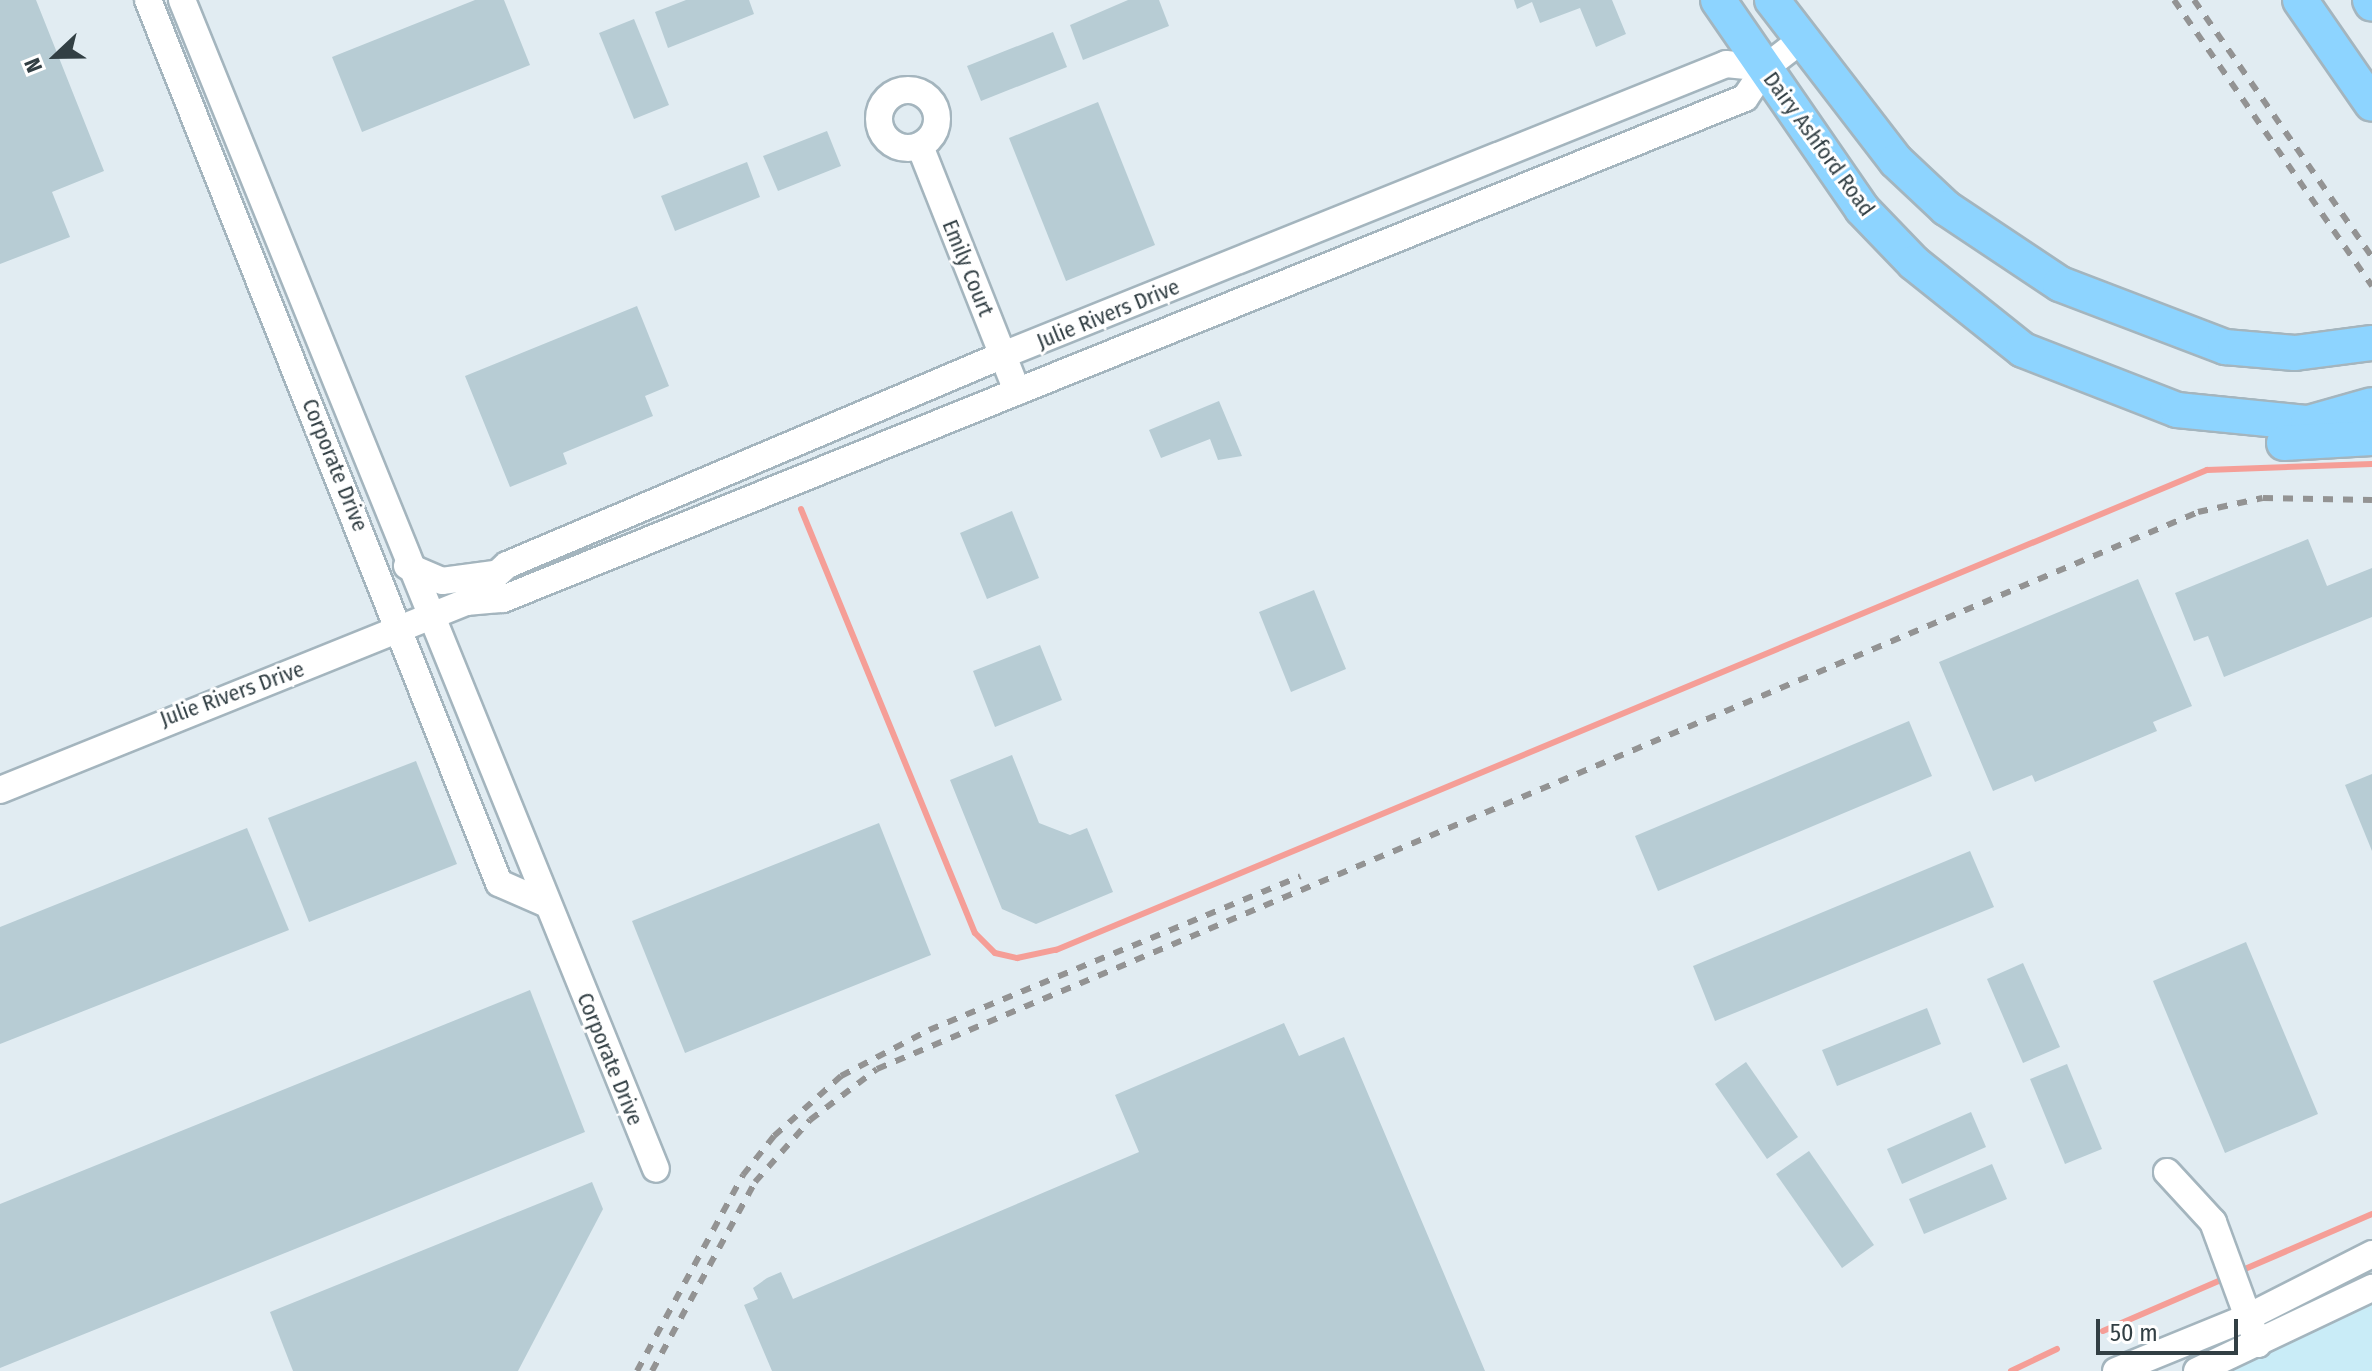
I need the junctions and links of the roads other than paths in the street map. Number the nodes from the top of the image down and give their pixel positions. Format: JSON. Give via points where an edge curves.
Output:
{"nodes":[{"id":1,"x":148,"y":0,"type":"edge"},
{"id":2,"x":182,"y":0,"type":"edge"},
{"id":3,"x":1718,"y":0,"type":"edge"},
{"id":4,"x":1772,"y":0,"type":"edge"},
{"id":5,"x":2300,"y":0,"type":"edge"},
{"id":6,"x":1800,"y":41,"type":"junction"},
{"id":7,"x":1765,"y":68,"type":"junction"},
{"id":8,"x":2372,"y":104,"type":"edge"},
{"id":9,"x":920,"y":146,"type":"dead end"},
{"id":10,"x":263,"y":203,"type":"junction"},
{"id":11,"x":235,"y":215,"type":"junction"},
{"id":12,"x":1308,"y":234,"type":"junction"},
{"id":13,"x":1324,"y":269,"type":"junction"},
{"id":14,"x":2372,"y":343,"type":"edge"},
{"id":15,"x":1003,"y":355,"type":"junction"},
{"id":16,"x":1017,"y":391,"type":"junction"},
{"id":17,"x":2372,"y":405,"type":"edge"},
{"id":18,"x":2208,"y":413,"type":"junction"},
{"id":19,"x":848,"y":422,"type":"junction"},
{"id":20,"x":2372,"y":438,"type":"edge"},
{"id":21,"x":854,"y":456,"type":"junction"},
{"id":22,"x":407,"y":566,"type":"junction"},
{"id":23,"x":493,"y":574,"type":"junction"},
{"id":24,"x":466,"y":602,"type":"junction"},
{"id":25,"x":429,"y":619,"type":"junction"},
{"id":26,"x":401,"y":630,"type":"junction"},
{"id":27,"x":462,"y":700,"type":"junction"},
{"id":28,"x":434,"y":713,"type":"junction"},
{"id":29,"x":0,"y":790,"type":"edge"},
{"id":30,"x":547,"y":904,"type":"junction"},
{"id":31,"x":656,"y":1169,"type":"dead end"},
{"id":32,"x":2167,"y":1172,"type":"dead end"},
{"id":33,"x":2372,"y":1254,"type":"edge"},
{"id":34,"x":2372,"y":1288,"type":"edge"},
{"id":35,"x":2248,"y":1317,"type":"junction"},
{"id":36,"x":2258,"y":1344,"type":"junction"},
{"id":37,"x":2116,"y":1371,"type":"edge"},
{"id":38,"x":2197,"y":1371,"type":"edge"}],
"edges":[{"from":1,"to":11,"type":"street","name":"Corporate Drive"},
{"from":2,"to":10,"type":"street","name":"Corporate Drive"},
{"from":3,"to":7,"type":"main road","name":"Dairy Ashford Road"},
{"from":4,"to":6,"type":"main road","name":"Dairy Ashford Road"},
{"from":5,"to":8,"type":"main road"},
{"from":6,"to":7,"type":"street","name":"Julie Rivers Drive"},
{"from":6,"to":14,"type":"main road","name":"Dairy Ashford Road","via":[[1850,110],[1925,190],[2060,284],[2225,347],[2295,353]]},
{"from":7,"to":12,"type":"street","name":"Julie Rivers Drive","via":[[1726,64]]},
{"from":7,"to":13,"type":"street","name":"Julie Rivers Drive","via":[[1745,98]]},
{"from":7,"to":18,"type":"main road","name":"Dairy Ashford Road","via":[[1862,209],[1966,307],[2023,350],[2085,378]]},
{"from":9,"to":15,"type":"street","name":"Emily Court"},
{"from":10,"to":11,"type":"street"},
{"from":10,"to":22,"type":"street","name":"Corporate Drive"},
{"from":11,"to":26,"type":"street","name":"Corporate Drive"},
{"from":12,"to":13,"type":"street"},
{"from":12,"to":15,"type":"street","name":"Julie Rivers Drive"},
{"from":13,"to":16,"type":"street","name":"Julie Rivers Drive"},
{"from":15,"to":16,"type":"street","name":"Emily Court"},
{"from":15,"to":19,"type":"street","name":"Julie Rivers Drive"},
{"from":16,"to":21,"type":"street","name":"Julie Rivers Drive"},
{"from":17,"to":18,"type":"main road","name":"Dairy Ashford Road","via":[[2308,423]]},
{"from":18,"to":20,"type":"main road","via":[[2245,440]]},
{"from":19,"to":21,"type":"street"},
{"from":19,"to":23,"type":"street","name":"Julie Rivers Drive"},
{"from":21,"to":24,"type":"street","name":"Julie Rivers Drive","via":[[503,599]]},
{"from":22,"to":23,"type":"street","via":[[442,581]]},
{"from":22,"to":25,"type":"street","name":"Corporate Drive"},
{"from":23,"to":24,"type":"street","name":"Julie Rivers Drive"},
{"from":24,"to":25,"type":"street","name":"Julie Rivers Drive"},
{"from":25,"to":26,"type":"street","name":"Julie Rivers Drive"},
{"from":25,"to":27,"type":"street","name":"Corporate Drive"},
{"from":26,"to":28,"type":"street","name":"Corporate Drive"},
{"from":26,"to":29,"type":"street","name":"Julie Rivers Drive","via":[[212,699]]},
{"from":27,"to":28,"type":"street"},
{"from":27,"to":30,"type":"street","name":"Corporate Drive"},
{"from":28,"to":30,"type":"street","name":"Corporate Drive","via":[[499,883]]},
{"from":30,"to":31,"type":"street","name":"Corporate Drive"},
{"from":32,"to":35,"type":"street","via":[[2199,1199]]},
{"from":33,"to":35,"type":"street"},
{"from":34,"to":36,"type":"street"},
{"from":35,"to":36,"type":"street"},
{"from":35,"to":37,"type":"street"},
{"from":36,"to":38,"type":"street"}]}
